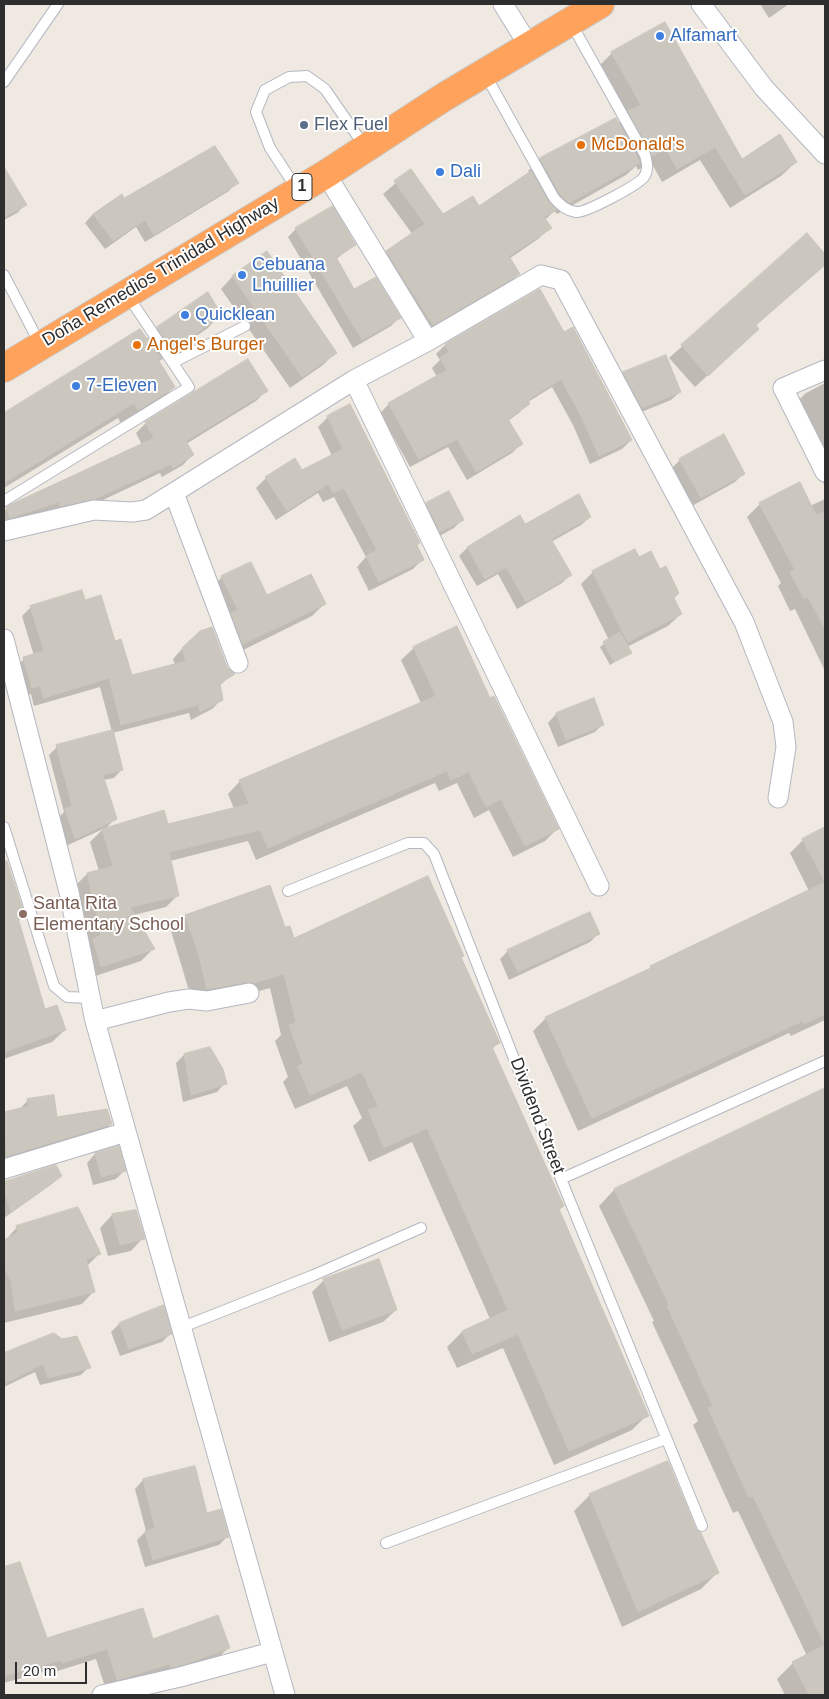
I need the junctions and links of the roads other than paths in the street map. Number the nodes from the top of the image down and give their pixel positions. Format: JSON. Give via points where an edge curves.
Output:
{"nodes":[{"id":1,"x":58,"y":4,"type":"edge"},
{"id":2,"x":503,"y":4,"type":"edge"},
{"id":3,"x":600,"y":4,"type":"edge"},
{"id":4,"x":701,"y":4,"type":"edge"},
{"id":5,"x":570,"y":21,"type":"junction"},
{"id":6,"x":529,"y":46,"type":"junction"},
{"id":7,"x":485,"y":73,"type":"junction"},
{"id":8,"x":4,"y":82,"type":"edge"},
{"id":9,"x":366,"y":148,"type":"junction"},
{"id":10,"x":825,"y":154,"type":"edge"},
{"id":11,"x":326,"y":174,"type":"junction"},
{"id":12,"x":297,"y":189,"type":"junction"},
{"id":13,"x":4,"y":276,"type":"edge"},
{"id":14,"x":127,"y":293,"type":"junction"},
{"id":15,"x":245,"y":326,"type":"dead end"},
{"id":16,"x":428,"y":342,"type":"junction"},
{"id":17,"x":41,"y":345,"type":"junction"},
{"id":18,"x":174,"y":362,"type":"junction"},
{"id":19,"x":4,"y":368,"type":"edge"},
{"id":20,"x":825,"y":370,"type":"edge"},
{"id":21,"x":354,"y":380,"type":"junction"},
{"id":22,"x":825,"y":472,"type":"edge"},
{"id":23,"x":174,"y":493,"type":"junction"},
{"id":24,"x":4,"y":501,"type":"edge"},
{"id":25,"x":4,"y":531,"type":"edge"},
{"id":26,"x":4,"y":640,"type":"edge"},
{"id":27,"x":238,"y":663,"type":"dead end"},
{"id":28,"x":778,"y":798,"type":"dead end"},
{"id":29,"x":4,"y":827,"type":"edge"},
{"id":30,"x":599,"y":886,"type":"dead end"},
{"id":31,"x":288,"y":891,"type":"dead end"},
{"id":32,"x":248,"y":994,"type":"dead end"},
{"id":33,"x":91,"y":998,"type":"junction"},
{"id":34,"x":95,"y":1021,"type":"junction"},
{"id":35,"x":825,"y":1061,"type":"edge"},
{"id":36,"x":126,"y":1132,"type":"junction"},
{"id":37,"x":4,"y":1169,"type":"edge"},
{"id":38,"x":561,"y":1179,"type":"junction"},
{"id":39,"x":421,"y":1228,"type":"dead end"},
{"id":40,"x":180,"y":1328,"type":"junction"},
{"id":41,"x":666,"y":1438,"type":"junction"},
{"id":42,"x":702,"y":1526,"type":"dead end"},
{"id":43,"x":386,"y":1544,"type":"dead end"},
{"id":44,"x":272,"y":1652,"type":"junction"},
{"id":45,"x":102,"y":1695,"type":"edge"},
{"id":46,"x":285,"y":1695,"type":"edge"}],
"edges":[{"from":1,"to":8,"type":"lane"},
{"from":2,"to":6,"type":"street"},
{"from":3,"to":5,"type":"highway","name":"Doña Remedios Trinidad Highway","number":"1"},
{"from":4,"to":10,"type":"street","via":[[764,88]]},
{"from":5,"to":6,"type":"highway","name":"Doña Remedios Trinidad Highway","number":"1"},
{"from":5,"to":7,"type":"lane","via":[[645,155],[648,168],[643,178],[591,208],[578,212],[564,209],[554,198]]},
{"from":6,"to":7,"type":"highway","name":"Doña Remedios Trinidad Highway","number":"1"},
{"from":7,"to":9,"type":"highway","name":"Doña Remedios Trinidad Highway","number":"1"},
{"from":9,"to":11,"type":"highway","name":"Doña Remedios Trinidad Highway","number":"1"},
{"from":9,"to":12,"type":"lane","via":[[325,89],[307,76],[288,76],[265,90],[256,112],[270,148]]},
{"from":11,"to":12,"type":"highway","name":"Doña Remedios Trinidad Highway","number":"1"},
{"from":11,"to":16,"type":"street"},
{"from":12,"to":14,"type":"highway","name":"Doña Remedios Trinidad Highway","number":"1"},
{"from":13,"to":17,"type":"lane"},
{"from":14,"to":17,"type":"highway","name":"Doña Remedios Trinidad Highway","number":"1"},
{"from":14,"to":18,"type":"lane"},
{"from":15,"to":18,"type":"lane"},
{"from":16,"to":21,"type":"street"},
{"from":16,"to":28,"type":"street","via":[[541,275],[561,280],[744,622],[783,722],[786,747]]},
{"from":17,"to":19,"type":"highway","name":"Doña Remedios Trinidad Highway","number":"1"},
{"from":18,"to":24,"type":"lane","via":[[189,387]]},
{"from":20,"to":22,"type":"street","via":[[783,388]]},
{"from":21,"to":23,"type":"street"},
{"from":21,"to":30,"type":"street"},
{"from":23,"to":25,"type":"street","via":[[146,510],[94,510]]},
{"from":23,"to":27,"type":"street"},
{"from":26,"to":33,"type":"street","via":[[69,892]]},
{"from":29,"to":33,"type":"lane","via":[[54,986],[68,997]]},
{"from":31,"to":38,"type":"lane","name":"Dividend Street","via":[[408,843],[424,843],[434,854]]},
{"from":32,"to":34,"type":"street","via":[[207,1001],[169,1002]]},
{"from":33,"to":34,"type":"street"},
{"from":34,"to":36,"type":"street"},
{"from":35,"to":38,"type":"lane"},
{"from":36,"to":37,"type":"street"},
{"from":36,"to":40,"type":"street"},
{"from":38,"to":41,"type":"lane","name":"Dividend Street"},
{"from":39,"to":40,"type":"lane"},
{"from":40,"to":44,"type":"street"},
{"from":41,"to":42,"type":"lane","name":"Dividend Street"},
{"from":41,"to":43,"type":"lane"},
{"from":44,"to":45,"type":"street"},
{"from":44,"to":46,"type":"street"}]}
